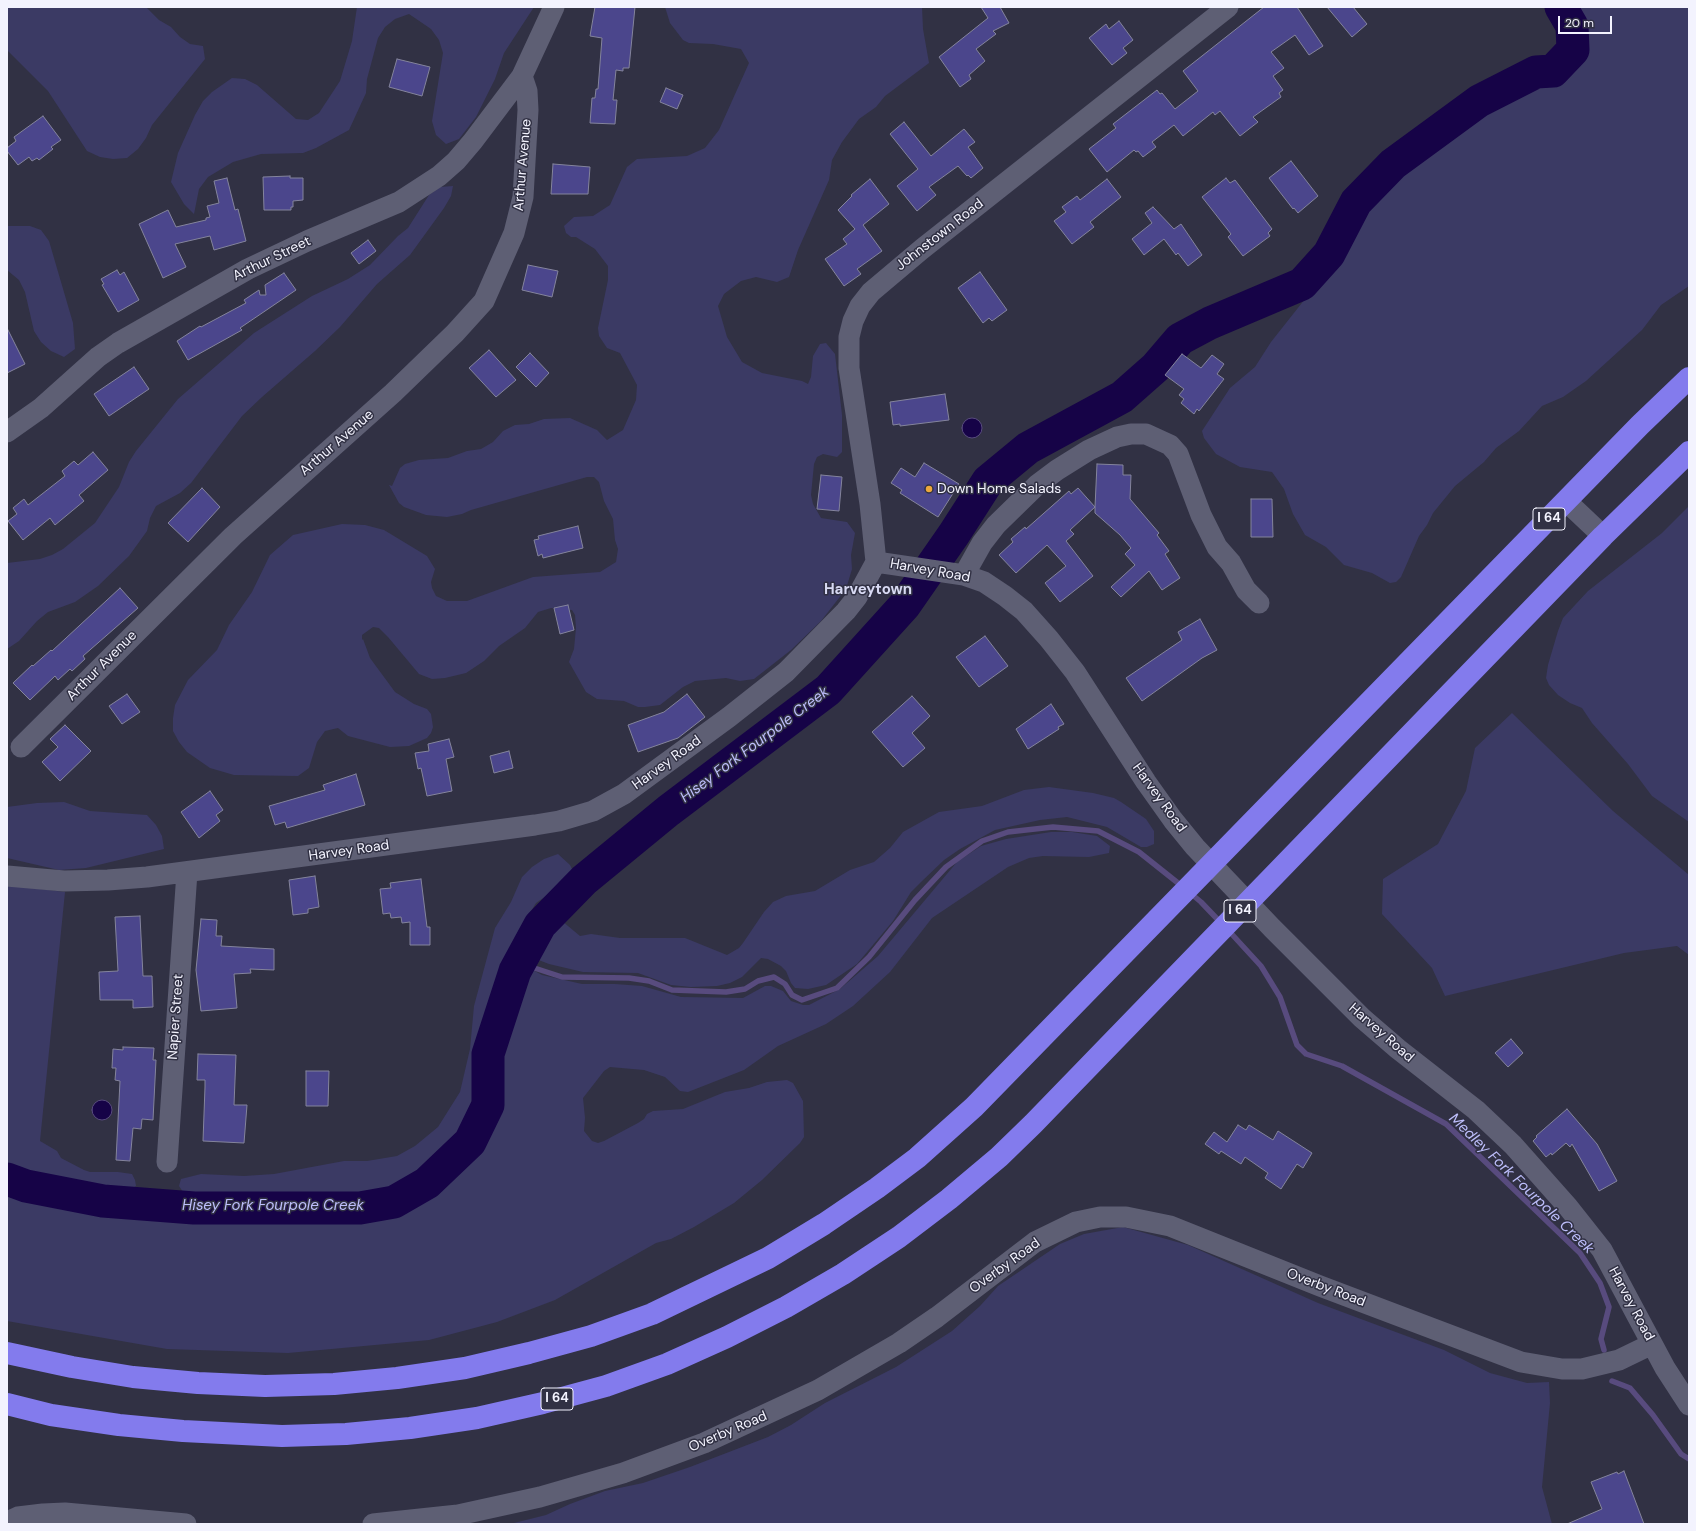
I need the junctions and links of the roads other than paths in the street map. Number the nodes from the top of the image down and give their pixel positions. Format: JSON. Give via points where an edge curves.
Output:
{"nodes":[{"id":1,"x":554,"y":7,"type":"edge"},
{"id":2,"x":1228,"y":7,"type":"edge"},
{"id":3,"x":522,"y":76,"type":"junction"},
{"id":4,"x":1689,"y":378,"type":"edge"},
{"id":5,"x":7,"y":432,"type":"edge"},
{"id":6,"x":1689,"y":452,"type":"edge"},
{"id":7,"x":1566,"y":501,"type":"junction"},
{"id":8,"x":1603,"y":536,"type":"junction"},
{"id":9,"x":876,"y":562,"type":"junction"},
{"id":10,"x":957,"y":573,"type":"junction"},
{"id":11,"x":1259,"y":603,"type":"dead end"},
{"id":12,"x":22,"y":747,"type":"dead end"},
{"id":13,"x":187,"y":872,"type":"junction"},
{"id":14,"x":7,"y":876,"type":"edge"},
{"id":15,"x":167,"y":1162,"type":"dead end"},
{"id":16,"x":1652,"y":1344,"type":"junction"},
{"id":17,"x":7,"y":1353,"type":"edge"},
{"id":18,"x":7,"y":1404,"type":"edge"},
{"id":19,"x":1689,"y":1405,"type":"edge"},
{"id":20,"x":7,"y":1522,"type":"edge"},
{"id":21,"x":186,"y":1524,"type":"edge"},
{"id":22,"x":373,"y":1524,"type":"edge"}],
"edges":[{"from":1,"to":3,"type":"street","name":"Arthur Street"},
{"from":2,"to":9,"type":"street","name":"Johnstown Road","via":[[916,254],[871,292],[860,306],[849,337],[849,368],[870,504]]},
{"from":3,"to":5,"type":"street","name":"Arthur Street","via":[[456,161],[433,181],[399,202],[248,269],[118,343],[98,357],[41,408]]},
{"from":3,"to":12,"type":"street","name":"Arthur Avenue","via":[[528,110],[523,197],[514,232],[484,301],[393,393],[232,536]]},
{"from":4,"to":7,"type":"highway","number":"I 64"},
{"from":6,"to":8,"type":"highway","number":"I 64"},
{"from":7,"to":8,"type":"street"},
{"from":7,"to":17,"type":"highway","number":"I 64","via":[[949,1130],[877,1188],[768,1258],[652,1314],[591,1336],[465,1368],[397,1378],[334,1384],[265,1386],[198,1383],[72,1368]]},
{"from":8,"to":18,"type":"highway","number":"I 64","via":[[999,1157],[899,1237],[786,1307],[727,1338],[667,1364],[606,1386],[478,1418],[410,1428],[282,1436],[183,1432],[51,1415]]},
{"from":9,"to":10,"type":"street","name":"Harvey Road"},
{"from":9,"to":13,"type":"street","name":"Harvey Road","via":[[857,597],[846,611],[786,672],[636,786],[593,811],[535,825]]},
{"from":10,"to":11,"type":"street","via":[[996,525],[1037,485],[1057,470],[1089,450],[1117,437],[1146,434],[1170,445],[1178,454],[1201,515],[1217,547],[1231,563],[1246,590]]},
{"from":10,"to":16,"type":"street","name":"Harvey Road","via":[[984,582],[1024,611],[1074,672],[1172,820],[1195,847],[1362,1018],[1476,1110],[1513,1145],[1568,1206],[1602,1250]]},
{"from":13,"to":14,"type":"street","name":"Harvey Road","via":[[64,881]]},
{"from":13,"to":15,"type":"street","name":"Napier Street"},
{"from":16,"to":19,"type":"street","name":"Harvey Road"},
{"from":16,"to":22,"type":"street","name":"Overby Road","via":[[1619,1360],[1582,1369],[1522,1362],[1170,1226],[1126,1217],[1100,1217],[1076,1222],[1035,1242],[899,1343],[818,1390],[704,1443],[623,1472],[540,1497],[458,1515]]},
{"from":20,"to":21,"type":"street","via":[[24,1516],[65,1513]]}]}
